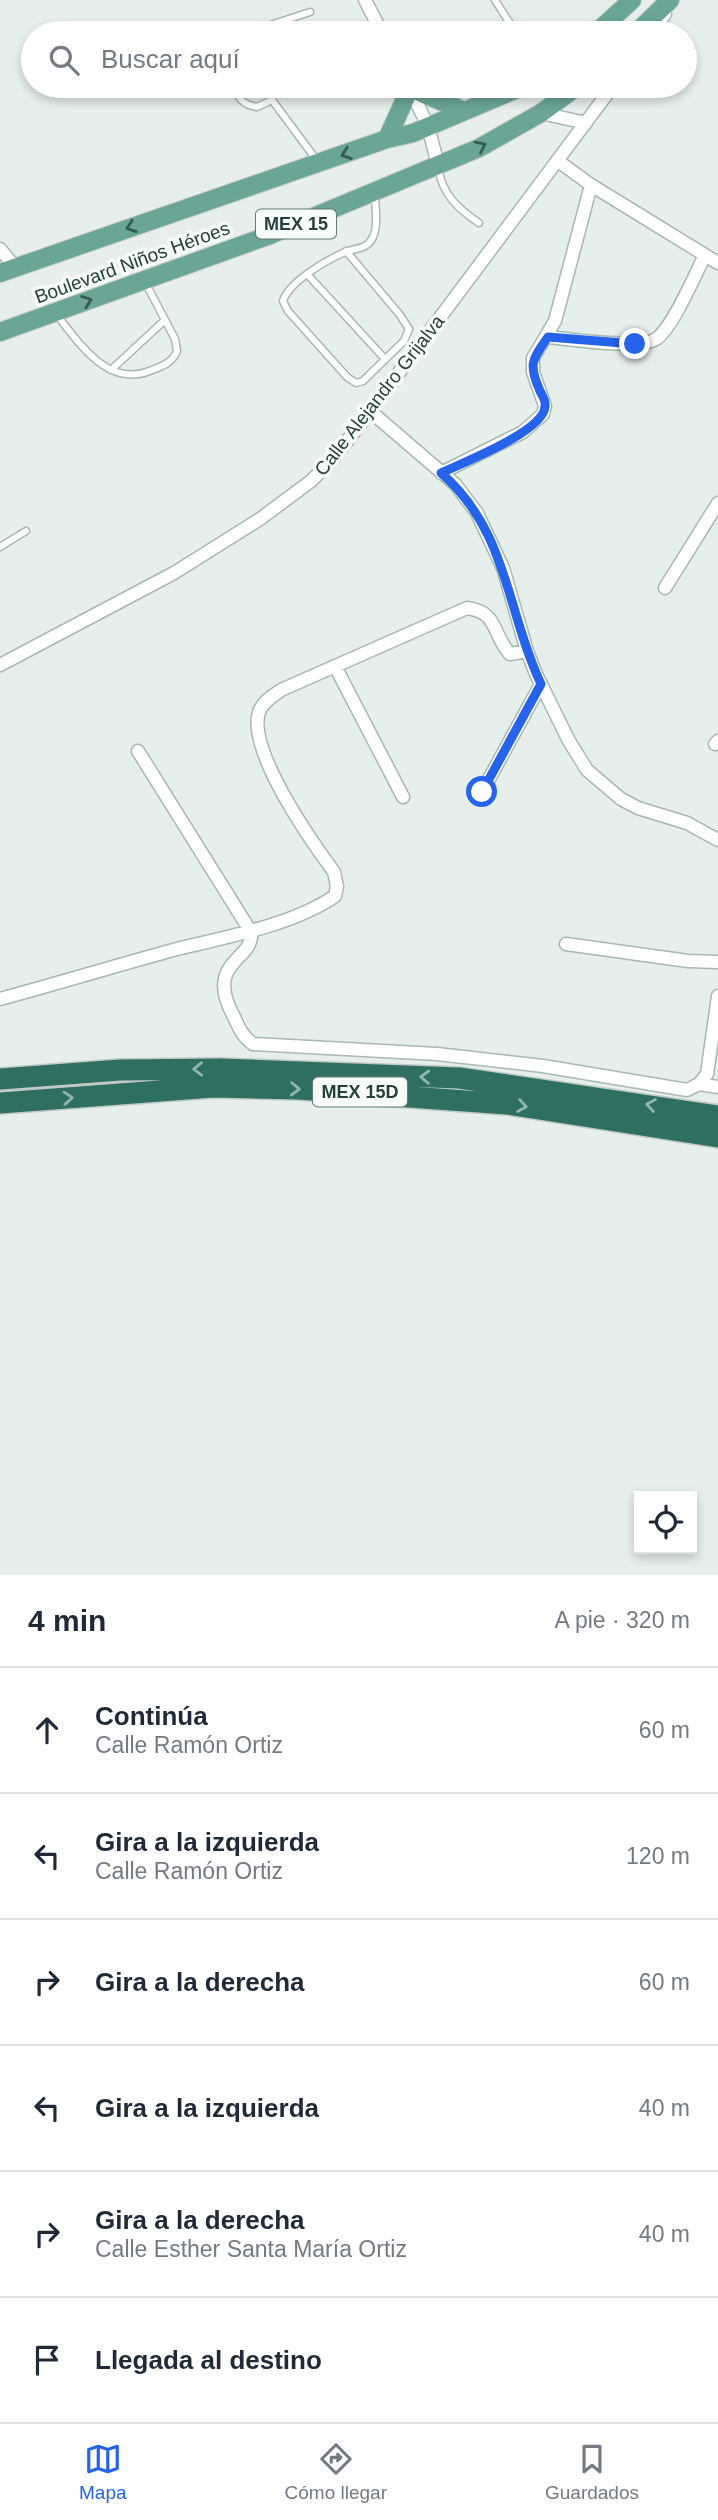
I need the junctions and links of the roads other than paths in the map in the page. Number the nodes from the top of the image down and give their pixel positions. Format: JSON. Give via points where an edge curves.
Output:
{"nodes":[{"id":1,"x":365,"y":0,"type":"edge"},
{"id":2,"x":495,"y":0,"type":"edge"},
{"id":3,"x":632,"y":0,"type":"edge"},
{"id":4,"x":672,"y":0,"type":"edge"},
{"id":5,"x":310,"y":12,"type":"dead end"},
{"id":6,"x":283,"y":21,"type":"edge"},
{"id":7,"x":376,"y":21,"type":"edge"},
{"id":8,"x":508,"y":21,"type":"edge"},
{"id":9,"x":609,"y":21,"type":"edge"},
{"id":10,"x":649,"y":21,"type":"edge"},
{"id":11,"x":658,"y":21,"type":"edge"},
{"id":12,"x":240,"y":98,"type":"edge"},
{"id":13,"x":404,"y":98,"type":"edge"},
{"id":14,"x":414,"y":98,"type":"edge"},
{"id":15,"x":434,"y":98,"type":"edge"},
{"id":16,"x":495,"y":98,"type":"edge"},
{"id":17,"x":551,"y":98,"type":"edge"},
{"id":18,"x":562,"y":98,"type":"edge"},
{"id":19,"x":604,"y":98,"type":"edge"},
{"id":20,"x":272,"y":100,"type":"joint"},
{"id":21,"x":464,"y":111,"type":"junction"},
{"id":22,"x":541,"y":113,"type":"junction"},
{"id":23,"x":586,"y":123,"type":"junction"},
{"id":24,"x":428,"y":127,"type":"junction"},
{"id":25,"x":387,"y":139,"type":"junction"},
{"id":26,"x":558,"y":161,"type":"junction"},
{"id":27,"x":319,"y":163,"type":"junction"},
{"id":28,"x":438,"y":165,"type":"junction"},
{"id":29,"x":590,"y":185,"type":"junction"},
{"id":30,"x":374,"y":191,"type":"junction"},
{"id":31,"x":479,"y":223,"type":"dead end"},
{"id":32,"x":0,"y":249,"type":"edge"},
{"id":33,"x":346,"y":251,"type":"junction"},
{"id":34,"x":705,"y":255,"type":"junction"},
{"id":35,"x":718,"y":263,"type":"edge"},
{"id":36,"x":8,"y":270,"type":"edge"},
{"id":37,"x":307,"y":274,"type":"junction"},
{"id":38,"x":144,"y":280,"type":"junction"},
{"id":39,"x":55,"y":312,"type":"junction"},
{"id":40,"x":164,"y":320,"type":"junction"},
{"id":41,"x":0,"y":332,"type":"edge"},
{"id":42,"x":548,"y":337,"type":"junction"},
{"id":43,"x":385,"y":359,"type":"junction"},
{"id":44,"x":111,"y":370,"type":"junction"},
{"id":45,"x":370,"y":411,"type":"junction"},
{"id":46,"x":441,"y":473,"type":"junction"},
{"id":47,"x":718,"y":503,"type":"edge"},
{"id":48,"x":26,"y":531,"type":"dead end"},
{"id":49,"x":0,"y":547,"type":"edge"},
{"id":50,"x":665,"y":588,"type":"dead end"},
{"id":51,"x":527,"y":651,"type":"junction"},
{"id":52,"x":0,"y":665,"type":"edge"},
{"id":53,"x":335,"y":666,"type":"junction"},
{"id":54,"x":541,"y":684,"type":"junction"},
{"id":55,"x":138,"y":751,"type":"dead end"},
{"id":56,"x":482,"y":792,"type":"dead end"},
{"id":57,"x":403,"y":797,"type":"dead end"},
{"id":58,"x":718,"y":840,"type":"edge"},
{"id":59,"x":251,"y":932,"type":"junction"},
{"id":60,"x":566,"y":944,"type":"dead end"},
{"id":61,"x":718,"y":962,"type":"edge"},
{"id":62,"x":718,"y":996,"type":"edge"},
{"id":63,"x":0,"y":999,"type":"edge"},
{"id":64,"x":0,"y":1079,"type":"edge"},
{"id":65,"x":699,"y":1084,"type":"junction"},
{"id":66,"x":718,"y":1087,"type":"edge"},
{"id":67,"x":0,"y":1102,"type":"edge"},
{"id":68,"x":718,"y":1116,"type":"edge"},
{"id":69,"x":718,"y":1137,"type":"edge"}],
"edges":[{"from":1,"to":7,"type":"street"},
{"from":2,"to":8,"type":"lane"},
{"from":3,"to":9,"type":"main road"},
{"from":4,"to":10,"type":"main road"},
{"from":4,"to":11,"type":"street"},
{"from":5,"to":6,"type":"lane"},
{"from":12,"to":20,"type":"lane","via":[[249,106]]},
{"from":13,"to":25,"type":"main road"},
{"from":14,"to":24,"type":"street"},
{"from":15,"to":21,"type":"main road"},
{"from":16,"to":21,"type":"main road","name":"Boulevard Niños Héroes","number":"MEX 15"},
{"from":17,"to":22,"type":"lane"},
{"from":18,"to":22,"type":"main road","name":"Boulevard Niños Héroes","number":"MEX 15"},
{"from":19,"to":23,"type":"street","name":"Calle Alejandro Grijalva"},
{"from":20,"to":27,"type":"lane"},
{"from":21,"to":24,"type":"main road","name":"Boulevard Niños Héroes","number":"MEX 15"},
{"from":22,"to":23,"type":"street"},
{"from":28,"to":22,"type":"main road","name":"Boulevard Niños Héroes","number":"MEX 15","one_way":true},
{"from":23,"to":26,"type":"street","name":"Calle Alejandro Grijalva"},
{"from":24,"to":25,"type":"main road","name":"Boulevard Niños Héroes","number":"MEX 15"},
{"from":24,"to":28,"type":"street"},
{"from":25,"to":27,"type":"main road","name":"Boulevard Niños Héroes","number":"MEX 15","one_way":true},
{"from":26,"to":29,"type":"street"},
{"from":26,"to":45,"type":"street","name":"Calle Alejandro Grijalva"},
{"from":27,"to":36,"type":"main road","name":"Boulevard Niños Héroes","number":"MEX 15","one_way":true},
{"from":28,"to":30,"type":"main road","name":"Boulevard Niños Héroes","number":"MEX 15"},
{"from":28,"to":31,"type":"lane","via":[[448,196]]},
{"from":29,"to":34,"type":"street"},
{"from":29,"to":42,"type":"street"},
{"from":30,"to":33,"type":"lane","via":[[373,237],[365,246]]},
{"from":30,"to":38,"type":"main road","name":"Boulevard Niños Héroes","number":"MEX 15","via":[[270,235]]},
{"from":32,"to":36,"type":"street"},
{"from":33,"to":37,"type":"lane"},
{"from":33,"to":43,"type":"lane","via":[[409,329],[404,341]]},
{"from":34,"to":35,"type":"street"},
{"from":34,"to":42,"type":"street","via":[[668,325],[654,341],[635,344]]},
{"from":37,"to":43,"type":"lane"},
{"from":37,"to":43,"type":"lane","via":[[285,294],[284,306],[347,377],[356,383],[363,381]]},
{"from":39,"to":38,"type":"main road","name":"Boulevard Niños Héroes","number":"MEX 15","one_way":true},
{"from":38,"to":40,"type":"lane"},
{"from":39,"to":41,"type":"main road","name":"Boulevard Niños Héroes","number":"MEX 15"},
{"from":39,"to":44,"type":"lane","via":[[82,346]]},
{"from":40,"to":44,"type":"lane"},
{"from":40,"to":44,"type":"lane","via":[[177,351],[169,363],[134,377]]},
{"from":42,"to":46,"type":"street","via":[[532,365],[544,398],[543,414],[523,432]]},
{"from":45,"to":46,"type":"street"},
{"from":45,"to":52,"type":"street","name":"Calle Alejandro Grijalva","via":[[318,474],[260,519],[174,573]]},
{"from":46,"to":51,"type":"street","via":[[477,513],[503,568]]},
{"from":47,"to":50,"type":"street"},
{"from":48,"to":49,"type":"lane"},
{"from":51,"to":53,"type":"street","via":[[510,654],[489,617],[476,609],[459,610]]},
{"from":51,"to":54,"type":"street"},
{"from":53,"to":57,"type":"street"},
{"from":53,"to":59,"type":"street","via":[[267,700],[258,722],[261,745],[275,780],[334,872],[335,896]]},
{"from":54,"to":56,"type":"street"},
{"from":54,"to":58,"type":"street","via":[[578,759],[602,784],[638,808],[672,817]]},
{"from":55,"to":59,"type":"street"},
{"from":59,"to":63,"type":"street"},
{"from":59,"to":65,"type":"street","via":[[249,944],[229,967],[224,990],[245,1038],[253,1044],[437,1054],[687,1090]]},
{"from":60,"to":61,"type":"street"},
{"from":62,"to":65,"type":"street","via":[[707,1074]]},
{"from":68,"to":64,"type":"highway","number":"MEX 15D","one_way":true,"via":[[458,1078],[209,1069]]},
{"from":65,"to":66,"type":"street"},
{"from":67,"to":69,"type":"highway","number":"MEX 15D","one_way":true,"via":[[213,1087],[298,1088],[507,1104]]}]}
